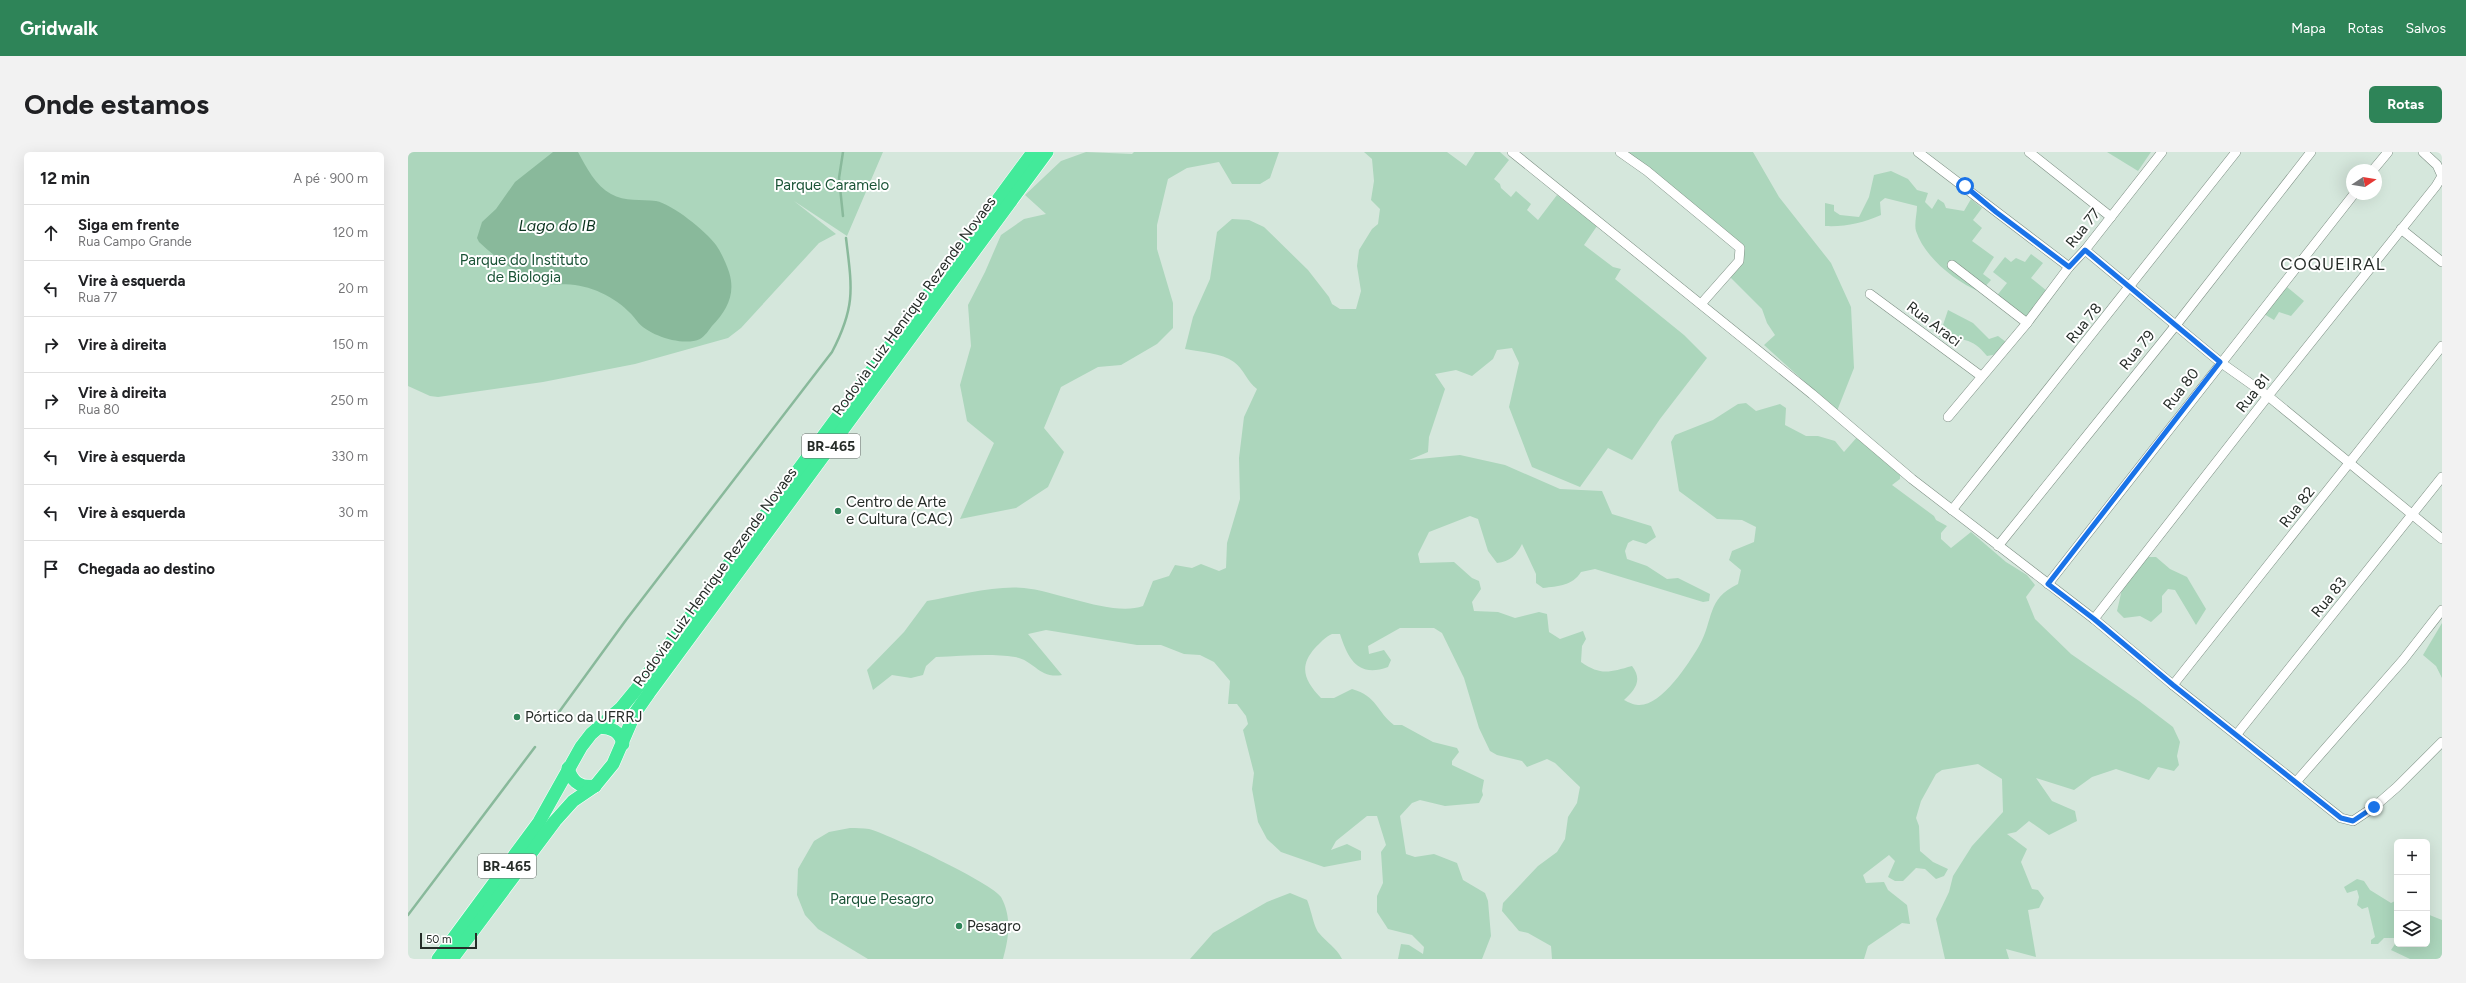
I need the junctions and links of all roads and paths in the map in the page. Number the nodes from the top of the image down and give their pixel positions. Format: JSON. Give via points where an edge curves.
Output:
{"nodes":[{"id":1,"x":1033,"y":152,"type":"edge"},
{"id":2,"x":1047,"y":152,"type":"edge"},
{"id":3,"x":1512,"y":152,"type":"edge"},
{"id":4,"x":1620,"y":152,"type":"edge"},
{"id":5,"x":1918,"y":152,"type":"edge"},
{"id":6,"x":2029,"y":152,"type":"edge"},
{"id":7,"x":2162,"y":152,"type":"edge"},
{"id":8,"x":2236,"y":152,"type":"edge"},
{"id":9,"x":2311,"y":152,"type":"edge"},
{"id":10,"x":2388,"y":152,"type":"edge"},
{"id":11,"x":2423,"y":152,"type":"edge"},
{"id":12,"x":2378,"y":164,"type":"edge"},
{"id":13,"x":2349,"y":200,"type":"edge"},
{"id":14,"x":2110,"y":217,"type":"junction"},
{"id":15,"x":2401,"y":229,"type":"junction"},
{"id":16,"x":2085,"y":250,"type":"junction"},
{"id":17,"x":2442,"y":262,"type":"edge"},
{"id":18,"x":1952,"y":265,"type":"dead end"},
{"id":19,"x":2069,"y":267,"type":"junction"},
{"id":20,"x":2130,"y":287,"type":"junction"},
{"id":21,"x":1870,"y":294,"type":"dead end"},
{"id":22,"x":1701,"y":304,"type":"junction"},
{"id":23,"x":2027,"y":323,"type":"junction"},
{"id":24,"x":2176,"y":325,"type":"junction"},
{"id":25,"x":2442,"y":346,"type":"edge"},
{"id":26,"x":2220,"y":362,"type":"junction"},
{"id":27,"x":1981,"y":376,"type":"junction"},
{"id":28,"x":2268,"y":396,"type":"junction"},
{"id":29,"x":1948,"y":417,"type":"dead end"},
{"id":30,"x":2350,"y":463,"type":"junction"},
{"id":31,"x":2442,"y":476,"type":"edge"},
{"id":32,"x":1952,"y":510,"type":"junction"},
{"id":33,"x":2412,"y":514,"type":"junction"},
{"id":34,"x":2442,"y":539,"type":"edge"},
{"id":35,"x":1998,"y":546,"type":"junction"},
{"id":36,"x":2048,"y":584,"type":"junction"},
{"id":37,"x":2442,"y":610,"type":"edge"},
{"id":38,"x":2094,"y":619,"type":"junction"},
{"id":39,"x":2173,"y":685,"type":"junction"},
{"id":40,"x":599,"y":727,"type":"junction"},
{"id":41,"x":2237,"y":734,"type":"junction"},
{"id":42,"x":2442,"y":742,"type":"edge"},
{"id":43,"x":623,"y":744,"type":"junction"},
{"id":44,"x":568,"y":768,"type":"junction"},
{"id":45,"x":2296,"y":782,"type":"junction"},
{"id":46,"x":595,"y":786,"type":"junction"},
{"id":47,"x":438,"y":959,"type":"edge"},
{"id":48,"x":452,"y":959,"type":"edge"}],
"edges":[{"from":1,"to":40,"type":"highway","name":"Rodovia Luiz Henrique Rezende Novaes","number":"BR-465","via":[[635,691],[621,708]]},
{"from":2,"to":43,"type":"highway","name":"Rodovia Luiz Henrique Rezende Novaes","number":"BR-465","via":[[649,692],[635,713]]},
{"from":3,"to":22,"type":"street"},
{"from":4,"to":22,"type":"street","via":[[1647,171],[1740,248],[1738,261]]},
{"from":5,"to":19,"type":"street"},
{"from":6,"to":14,"type":"street"},
{"from":7,"to":14,"type":"street","name":"Rua 77"},
{"from":8,"to":20,"type":"street","name":"Rua 78"},
{"from":9,"to":24,"type":"street","name":"Rua 79"},
{"from":10,"to":12,"type":"street"},
{"from":11,"to":15,"type":"street","name":"Rua 81","via":[[2442,176]]},
{"from":13,"to":26,"type":"street","name":"Rua 80"},
{"from":14,"to":16,"type":"street","name":"Rua 77"},
{"from":15,"to":17,"type":"street"},
{"from":15,"to":28,"type":"street","name":"Rua 81"},
{"from":16,"to":19,"type":"street","name":"Rua 77"},
{"from":16,"to":20,"type":"street"},
{"from":18,"to":23,"type":"street"},
{"from":19,"to":23,"type":"street","name":"Rua 77"},
{"from":20,"to":24,"type":"street"},
{"from":20,"to":32,"type":"street","name":"Rua 78"},
{"from":21,"to":27,"type":"street","name":"Rua Araci"},
{"from":22,"to":32,"type":"street"},
{"from":23,"to":27,"type":"street","name":"Rua 77"},
{"from":24,"to":26,"type":"street"},
{"from":24,"to":35,"type":"street","name":"Rua 79"},
{"from":25,"to":30,"type":"street","name":"Rua 82"},
{"from":26,"to":28,"type":"street"},
{"from":26,"to":36,"type":"street","name":"Rua 80"},
{"from":27,"to":29,"type":"street","name":"Rua 77"},
{"from":28,"to":30,"type":"street"},
{"from":28,"to":38,"type":"street","name":"Rua 81"},
{"from":30,"to":33,"type":"street"},
{"from":30,"to":39,"type":"street","name":"Rua 82"},
{"from":31,"to":33,"type":"street","name":"Rua 83"},
{"from":32,"to":35,"type":"street"},
{"from":33,"to":34,"type":"street"},
{"from":33,"to":41,"type":"street","name":"Rua 83"},
{"from":35,"to":36,"type":"street"},
{"from":36,"to":38,"type":"street"},
{"from":37,"to":45,"type":"street"},
{"from":38,"to":39,"type":"street"},
{"from":39,"to":41,"type":"street"},
{"from":40,"to":43,"type":"highway","via":[[618,732]]},
{"from":40,"to":44,"type":"highway","name":"Rodovia Luiz Henrique Rezende Novaes","number":"BR-465","via":[[584,743]]},
{"from":41,"to":45,"type":"street"},
{"from":42,"to":45,"type":"street","via":[[2397,787],[2353,821],[2341,818]]},
{"from":43,"to":46,"type":"highway","name":"Rodovia Luiz Henrique Rezende Novaes","number":"BR-465","via":[[614,764]]},
{"from":44,"to":46,"type":"highway","via":[[572,778],[580,785]]},
{"from":44,"to":47,"type":"highway","name":"Rodovia Luiz Henrique Rezende Novaes","number":"BR-465","via":[[539,822]]},
{"from":46,"to":48,"type":"highway","name":"Rodovia Luiz Henrique Rezende Novaes","number":"BR-465","via":[[573,801],[555,820]]}]}
